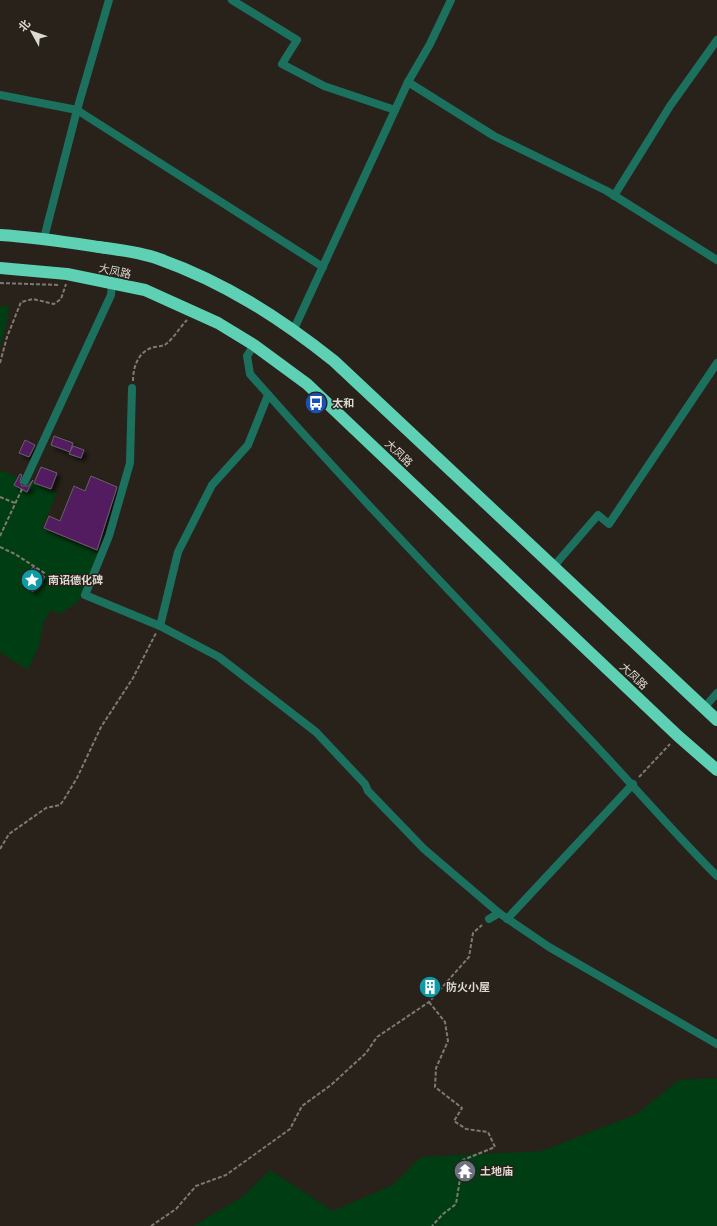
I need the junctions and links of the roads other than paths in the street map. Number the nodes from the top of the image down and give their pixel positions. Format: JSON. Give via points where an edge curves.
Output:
{"nodes":[{"id":1,"x":109,"y":0,"type":"edge"},
{"id":2,"x":232,"y":0,"type":"edge"},
{"id":3,"x":451,"y":0,"type":"edge"},
{"id":4,"x":717,"y":40,"type":"edge"},
{"id":5,"x":408,"y":82,"type":"junction"},
{"id":6,"x":0,"y":95,"type":"edge"},
{"id":7,"x":77,"y":110,"type":"junction"},
{"id":8,"x":395,"y":110,"type":"junction"},
{"id":9,"x":614,"y":196,"type":"junction"},
{"id":10,"x":0,"y":235,"type":"edge"},
{"id":11,"x":44,"y":238,"type":"junction"},
{"id":12,"x":717,"y":260,"type":"edge"},
{"id":13,"x":323,"y":267,"type":"junction"},
{"id":14,"x":0,"y":268,"type":"edge"},
{"id":15,"x":112,"y":283,"type":"junction"},
{"id":16,"x":294,"y":329,"type":"junction"},
{"id":17,"x":254,"y":345,"type":"junction"},
{"id":18,"x":717,"y":363,"type":"edge"},
{"id":19,"x":132,"y":388,"type":"road end"},
{"id":20,"x":268,"y":395,"type":"junction"},
{"id":21,"x":25,"y":481,"type":"road end"},
{"id":22,"x":554,"y":566,"type":"junction"},
{"id":23,"x":160,"y":626,"type":"junction"},
{"id":24,"x":717,"y":693,"type":"edge"},
{"id":25,"x":704,"y":708,"type":"junction"},
{"id":26,"x":717,"y":720,"type":"edge"},
{"id":27,"x":717,"y":770,"type":"edge"},
{"id":28,"x":633,"y":784,"type":"junction"},
{"id":29,"x":717,"y":876,"type":"edge"},
{"id":30,"x":499,"y":913,"type":"junction"},
{"id":31,"x":489,"y":919,"type":"road end"},
{"id":32,"x":507,"y":919,"type":"junction"},
{"id":33,"x":717,"y":1044,"type":"edge"}],
"edges":[{"from":1,"to":7,"type":"street"},
{"from":2,"to":8,"type":"street","via":[[297,40],[282,64],[324,86]]},
{"from":3,"to":5,"type":"street"},
{"from":4,"to":9,"type":"street","via":[[670,106]]},
{"from":5,"to":8,"type":"street"},
{"from":5,"to":9,"type":"street","via":[[494,136]]},
{"from":6,"to":7,"type":"street"},
{"from":7,"to":11,"type":"street"},
{"from":7,"to":13,"type":"street"},
{"from":8,"to":13,"type":"street"},
{"from":9,"to":12,"type":"street"},
{"from":10,"to":11,"type":"highway","name":"大凤路"},
{"from":11,"to":16,"type":"highway","name":"大凤路","via":[[158,258],[210,279]]},
{"from":13,"to":16,"type":"street"},
{"from":14,"to":15,"type":"highway","name":"大凤路","via":[[66,280]]},
{"from":15,"to":17,"type":"highway","name":"大凤路","via":[[145,290],[193,311]]},
{"from":15,"to":21,"type":"street","via":[[111,295]]},
{"from":16,"to":22,"type":"highway","name":"大凤路","via":[[334,361]]},
{"from":17,"to":20,"type":"street","via":[[247,356],[250,374]]},
{"from":17,"to":27,"type":"highway","name":"大凤路","via":[[307,384]]},
{"from":18,"to":22,"type":"street","via":[[609,524],[598,515]]},
{"from":19,"to":23,"type":"street","via":[[130,463],[109,536],[85,595]]},
{"from":20,"to":23,"type":"street","via":[[248,445],[212,486],[178,552]]},
{"from":20,"to":28,"type":"street","via":[[326,461]]},
{"from":22,"to":25,"type":"highway","name":"大凤路"},
{"from":23,"to":30,"type":"street","via":[[219,657],[316,732],[424,849]]},
{"from":24,"to":25,"type":"street"},
{"from":25,"to":26,"type":"highway","name":"大凤路"},
{"from":28,"to":29,"type":"street"},
{"from":28,"to":32,"type":"street"},
{"from":30,"to":31,"type":"street"},
{"from":30,"to":32,"type":"street"},
{"from":32,"to":33,"type":"street","via":[[549,947]]}]}
